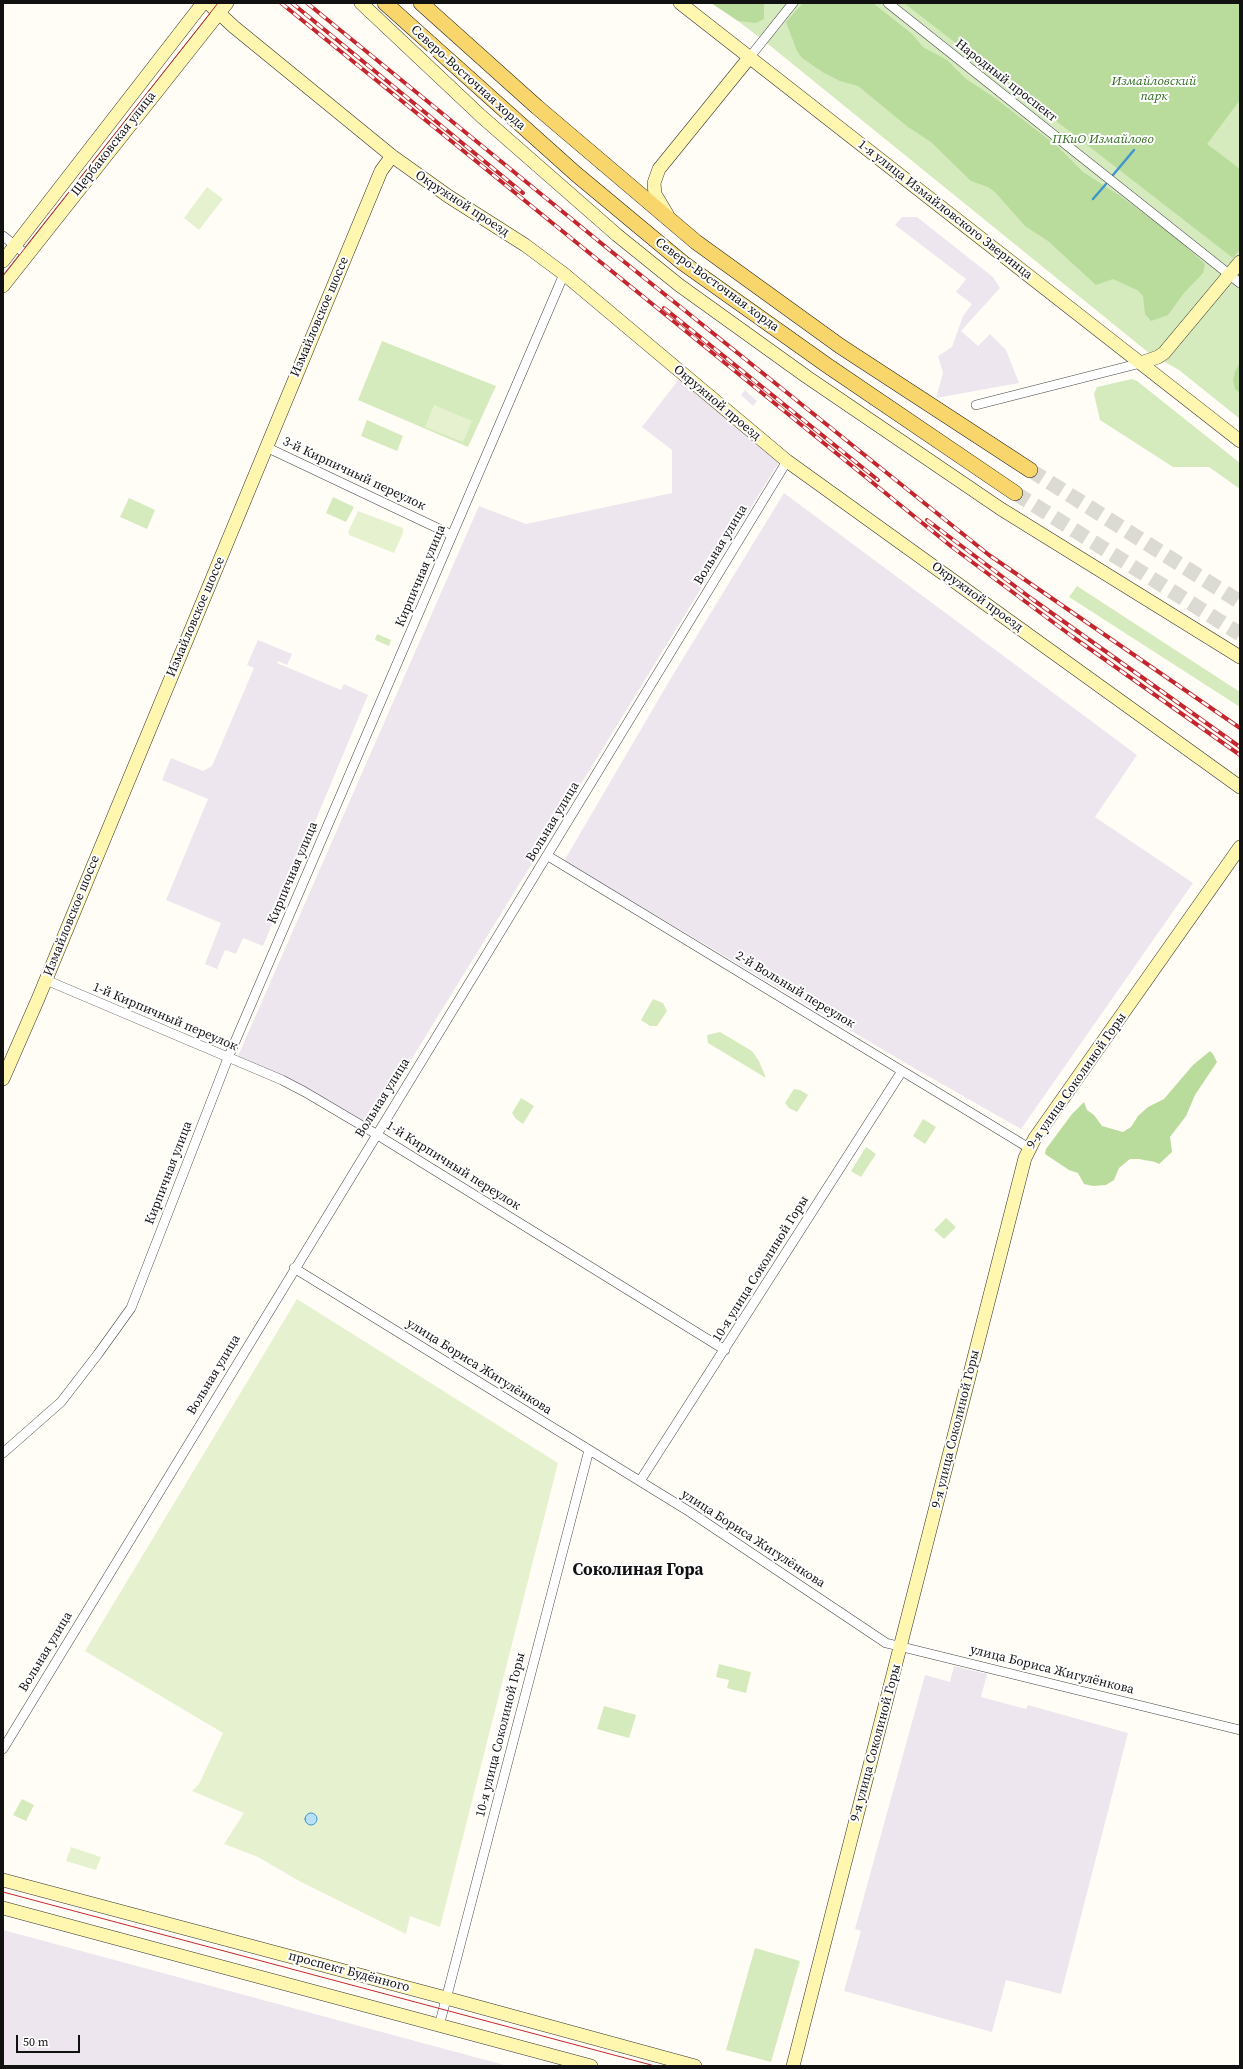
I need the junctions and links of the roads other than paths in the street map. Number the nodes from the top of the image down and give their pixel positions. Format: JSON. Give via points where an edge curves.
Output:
{"nodes":[{"id":1,"x":203,"y":3,"type":"edge"},
{"id":2,"x":208,"y":3,"type":"edge"},
{"id":3,"x":227,"y":3,"type":"edge"},
{"id":4,"x":361,"y":3,"type":"edge"},
{"id":5,"x":386,"y":3,"type":"edge"},
{"id":6,"x":421,"y":3,"type":"edge"},
{"id":7,"x":680,"y":3,"type":"edge"},
{"id":8,"x":793,"y":3,"type":"edge"},
{"id":9,"x":888,"y":3,"type":"edge"},
{"id":10,"x":218,"y":14,"type":"junction"},
{"id":11,"x":749,"y":58,"type":"junction"},
{"id":12,"x":392,"y":156,"type":"junction"},
{"id":13,"x":674,"y":224,"type":"junction"},
{"id":14,"x":3,"y":236,"type":"edge"},
{"id":15,"x":15,"y":245,"type":"junction"},
{"id":16,"x":27,"y":255,"type":"junction"},
{"id":17,"x":3,"y":260,"type":"edge"},
{"id":18,"x":1240,"y":262,"type":"edge"},
{"id":19,"x":564,"y":274,"type":"junction"},
{"id":20,"x":1229,"y":275,"type":"junction"},
{"id":21,"x":1240,"y":283,"type":"edge"},
{"id":22,"x":3,"y":286,"type":"edge"},
{"id":23,"x":1141,"y":363,"type":"junction"},
{"id":24,"x":976,"y":405,"type":"dead end"},
{"id":25,"x":1240,"y":441,"type":"edge"},
{"id":26,"x":266,"y":447,"type":"junction"},
{"id":27,"x":787,"y":461,"type":"junction"},
{"id":28,"x":1030,"y":470,"type":"tunnel mouth"},
{"id":29,"x":1016,"y":493,"type":"tunnel mouth"},
{"id":30,"x":452,"y":535,"type":"junction"},
{"id":31,"x":1240,"y":657,"type":"edge"},
{"id":32,"x":1240,"y":787,"type":"edge"},
{"id":33,"x":1240,"y":847,"type":"edge"},
{"id":34,"x":548,"y":856,"type":"junction"},
{"id":35,"x":46,"y":980,"type":"junction"},
{"id":36,"x":228,"y":1058,"type":"junction"},
{"id":37,"x":5,"y":1071,"type":"edge"},
{"id":38,"x":902,"y":1071,"type":"junction"},
{"id":39,"x":376,"y":1134,"type":"junction"},
{"id":40,"x":1029,"y":1148,"type":"junction"},
{"id":41,"x":294,"y":1268,"type":"junction"},
{"id":42,"x":725,"y":1350,"type":"junction"},
{"id":43,"x":589,"y":1450,"type":"junction"},
{"id":44,"x":3,"y":1453,"type":"edge"},
{"id":45,"x":640,"y":1481,"type":"junction"},
{"id":46,"x":901,"y":1646,"type":"junction"},
{"id":47,"x":1240,"y":1730,"type":"edge"},
{"id":48,"x":3,"y":1749,"type":"edge"},
{"id":49,"x":3,"y":1880,"type":"edge"},
{"id":50,"x":3,"y":1908,"type":"edge"},
{"id":51,"x":446,"y":1998,"type":"junction"},
{"id":52,"x":439,"y":2026,"type":"junction"},
{"id":53,"x":591,"y":2066,"type":"edge"},
{"id":54,"x":695,"y":2066,"type":"edge"},
{"id":55,"x":794,"y":2066,"type":"edge"}],
"edges":[{"from":1,"to":15,"type":"main road","name":"Щербаковская улица"},
{"from":2,"to":10,"type":"main road","name":"Окружной проезд"},
{"from":3,"to":10,"type":"main road","name":"Щербаковская улица"},
{"from":4,"to":31,"type":"main road","via":[[491,125],[638,254],[679,285],[807,377],[1001,508]]},
{"from":5,"to":29,"type":"main road","name":"Северо-Восточная хорда","via":[[576,174],[683,263],[835,371]]},
{"from":6,"to":13,"type":"main road","name":"Северо-Восточная хорда","via":[[542,112]]},
{"from":7,"to":11,"type":"main road","name":"1-я улица Измайловского Зверинца"},
{"from":8,"to":11,"type":"street"},
{"from":9,"to":20,"type":"street","name":"Народный проспект"},
{"from":10,"to":12,"type":"main road","name":"Окружной проезд"},
{"from":10,"to":16,"type":"main road","name":"Щербаковская улица"},
{"from":11,"to":13,"type":"main road","via":[[659,169],[654,184],[655,194]]},
{"from":11,"to":23,"type":"main road","name":"1-я улица Измайловского Зверинца"},
{"from":12,"to":19,"type":"main road","name":"Окружной проезд"},
{"from":12,"to":26,"type":"main road","name":"Измайловское шоссе","via":[[381,171]]},
{"from":13,"to":28,"type":"main road","name":"Северо-Восточная хорда","via":[[840,346]]},
{"from":14,"to":15,"type":"street"},
{"from":15,"to":16,"type":"street"},
{"from":15,"to":17,"type":"main road","name":"Щербаковская улица"},
{"from":16,"to":22,"type":"main road","name":"Щербаковская улица"},
{"from":18,"to":20,"type":"main road"},
{"from":19,"to":27,"type":"main road","name":"Окружной проезд"},
{"from":19,"to":30,"type":"street","name":"Кирпичная улица"},
{"from":20,"to":21,"type":"street","name":"Народный проспект"},
{"from":20,"to":23,"type":"main road","via":[[1164,353]]},
{"from":23,"to":24,"type":"street"},
{"from":23,"to":25,"type":"main road","name":"1-я улица Измайловского Зверинца"},
{"from":26,"to":30,"type":"street","name":"3-й Кирпичный переулок"},
{"from":26,"to":35,"type":"main road","name":"Измайловское шоссе"},
{"from":27,"to":32,"type":"main road","name":"Окружной проезд"},
{"from":27,"to":34,"type":"street","name":"Вольная улица"},
{"from":30,"to":36,"type":"street","name":"Кирпичная улица"},
{"from":33,"to":40,"type":"main road","name":"9-я улица Соколиной Горы"},
{"from":34,"to":38,"type":"street","name":"2-й Вольный переулок"},
{"from":34,"to":39,"type":"street","name":"Вольная улица"},
{"from":35,"to":36,"type":"street","name":"1-й Кирпичный переулок"},
{"from":35,"to":37,"type":"main road","name":"Измайловское шоссе"},
{"from":36,"to":39,"type":"street","name":"1-й Кирпичный переулок","via":[[282,1080]]},
{"from":36,"to":44,"type":"street","name":"Кирпичная улица","via":[[131,1308],[60,1402]]},
{"from":38,"to":40,"type":"street","name":"2-й Вольный переулок"},
{"from":38,"to":42,"type":"street","name":"10-я улица Соколиной Горы"},
{"from":39,"to":41,"type":"street","name":"Вольная улица"},
{"from":39,"to":42,"type":"street","name":"1-й Кирпичный переулок"},
{"from":40,"to":46,"type":"main road","name":"9-я улица Соколиной Горы","via":[[1019,1177]]},
{"from":41,"to":43,"type":"street","name":"улица Бориса Жигулёнкова"},
{"from":41,"to":48,"type":"street","name":"Вольная улица"},
{"from":42,"to":45,"type":"street","name":"10-я улица Соколиной Горы"},
{"from":43,"to":45,"type":"street","name":"улица Бориса Жигулёнкова"},
{"from":43,"to":51,"type":"street","name":"10-я улица Соколиной Горы"},
{"from":45,"to":46,"type":"street","name":"улица Бориса Жигулёнкова","via":[[886,1643]]},
{"from":46,"to":47,"type":"street","name":"улица Бориса Жигулёнкова"},
{"from":46,"to":55,"type":"main road","name":"9-я улица Соколиной Горы"},
{"from":49,"to":51,"type":"main road","name":"проспект Будённого"},
{"from":50,"to":52,"type":"main road"},
{"from":51,"to":52,"type":"street","name":"10-я улица Соколиной Горы"},
{"from":51,"to":54,"type":"main road","name":"проспект Будённого"},
{"from":52,"to":53,"type":"main road"}]}
